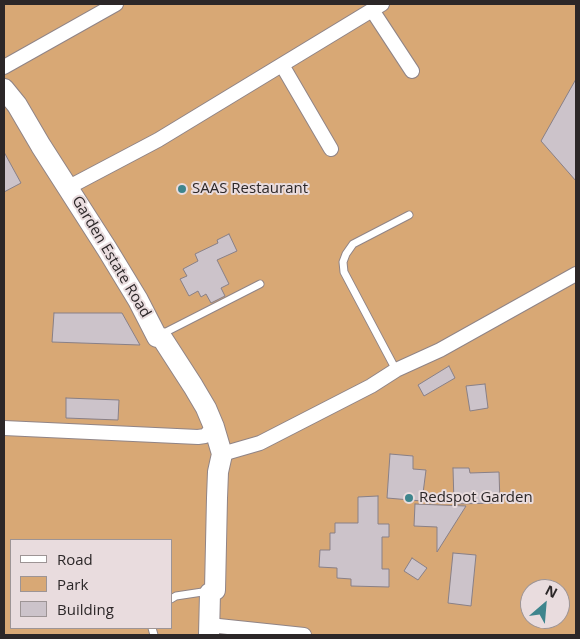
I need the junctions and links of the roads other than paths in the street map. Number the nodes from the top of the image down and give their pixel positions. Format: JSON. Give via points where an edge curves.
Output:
{"nodes":[{"id":1,"x":116,"y":4,"type":"edge"},
{"id":2,"x":377,"y":7,"type":"edge"},
{"id":3,"x":282,"y":65,"type":"junction"},
{"id":4,"x":4,"y":68,"type":"edge"},
{"id":5,"x":412,"y":71,"type":"dead end"},
{"id":6,"x":4,"y":89,"type":"edge"},
{"id":7,"x":331,"y":149,"type":"dead end"},
{"id":8,"x":69,"y":187,"type":"junction"},
{"id":9,"x":409,"y":215,"type":"dead end"},
{"id":10,"x":576,"y":274,"type":"edge"},
{"id":11,"x":260,"y":284,"type":"dead end"},
{"id":12,"x":157,"y":337,"type":"junction"},
{"id":13,"x":396,"y":370,"type":"junction"},
{"id":14,"x":214,"y":427,"type":"junction"},
{"id":15,"x":4,"y":428,"type":"edge"},
{"id":16,"x":222,"y":454,"type":"junction"},
{"id":17,"x":215,"y":590,"type":"junction"},
{"id":18,"x":172,"y":598,"type":"edge"},
{"id":19,"x":209,"y":630,"type":"edge"},
{"id":20,"x":304,"y":635,"type":"edge"}],
"edges":[{"from":1,"to":4,"type":"street"},
{"from":2,"to":3,"type":"street"},
{"from":2,"to":5,"type":"street"},
{"from":3,"to":7,"type":"street"},
{"from":3,"to":8,"type":"street","via":[[158,140]]},
{"from":6,"to":8,"type":"street","name":"Garden Estate Road"},
{"from":8,"to":12,"type":"street","name":"Garden Estate Road"},
{"from":9,"to":13,"type":"lane","via":[[353,244],[343,262],[344,272]]},
{"from":10,"to":13,"type":"street","via":[[440,350]]},
{"from":11,"to":12,"type":"lane"},
{"from":12,"to":14,"type":"street","name":"Garden Estate Road","via":[[162,338],[193,386]]},
{"from":13,"to":16,"type":"street","via":[[260,443]]},
{"from":14,"to":15,"type":"street","via":[[205,436],[198,437]]},
{"from":14,"to":16,"type":"street","name":"Garden Estate Road"},
{"from":16,"to":17,"type":"street","name":"Garden Estate Road","via":[[218,472]]},
{"from":17,"to":18,"type":"lane"},
{"from":17,"to":19,"type":"street","name":"Garden Estate Road","via":[[210,592]]},
{"from":19,"to":20,"type":"street"}]}
